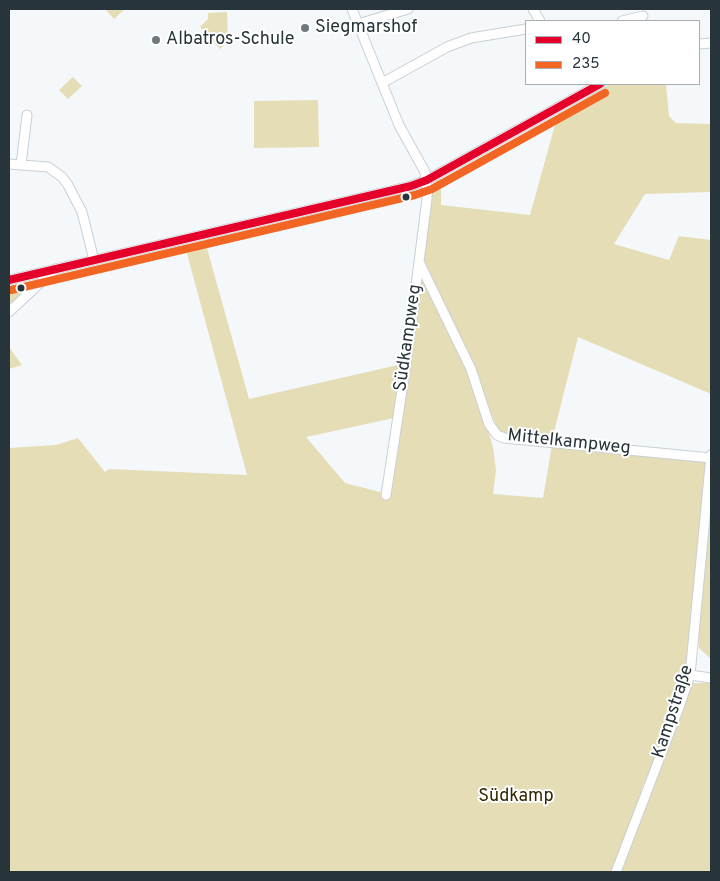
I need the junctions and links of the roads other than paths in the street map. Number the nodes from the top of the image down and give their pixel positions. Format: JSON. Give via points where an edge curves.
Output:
{"nodes":[{"id":1,"x":352,"y":9,"type":"edge"},
{"id":2,"x":408,"y":9,"type":"edge"},
{"id":3,"x":533,"y":9,"type":"edge"},
{"id":4,"x":642,"y":15,"type":"edge"},
{"id":5,"x":539,"y":20,"type":"edge"},
{"id":6,"x":625,"y":20,"type":"edge"},
{"id":7,"x":358,"y":24,"type":"junction"},
{"id":8,"x":525,"y":29,"type":"edge"},
{"id":9,"x":382,"y":83,"type":"junction"},
{"id":10,"x":598,"y":85,"type":"edge"},
{"id":11,"x":27,"y":115,"type":"dead end"},
{"id":12,"x":9,"y":164,"type":"edge"},
{"id":13,"x":21,"y":165,"type":"junction"},
{"id":14,"x":427,"y":180,"type":"junction"},
{"id":15,"x":94,"y":260,"type":"junction"},
{"id":16,"x":419,"y":262,"type":"junction"},
{"id":17,"x":56,"y":269,"type":"junction"},
{"id":18,"x":9,"y":280,"type":"edge"},
{"id":19,"x":9,"y":312,"type":"edge"},
{"id":20,"x":711,"y":456,"type":"edge"},
{"id":21,"x":386,"y":495,"type":"dead end"},
{"id":22,"x":690,"y":674,"type":"junction"},
{"id":23,"x":711,"y":678,"type":"edge"},
{"id":24,"x":616,"y":872,"type":"edge"}],
"edges":[{"from":1,"to":7,"type":"street"},
{"from":2,"to":7,"type":"street"},
{"from":3,"to":5,"type":"street"},
{"from":4,"to":6,"type":"street"},
{"from":7,"to":9,"type":"street"},
{"from":8,"to":9,"type":"street","via":[[471,38],[447,47]]},
{"from":9,"to":14,"type":"street"},
{"from":10,"to":14,"type":"street"},
{"from":11,"to":13,"type":"street"},
{"from":12,"to":13,"type":"street"},
{"from":13,"to":15,"type":"street","via":[[53,169],[68,184],[84,217]]},
{"from":14,"to":15,"type":"street","via":[[384,194]]},
{"from":14,"to":16,"type":"street","name":"Südkampweg"},
{"from":15,"to":17,"type":"street"},
{"from":16,"to":20,"type":"street","name":"Mittelkampweg","via":[[471,369],[489,424],[497,435]]},
{"from":16,"to":21,"type":"street","name":"Südkampweg"},
{"from":17,"to":18,"type":"street"},
{"from":17,"to":19,"type":"street"},
{"from":20,"to":22,"type":"street","name":"Kampstraße"},
{"from":22,"to":23,"type":"street"},
{"from":22,"to":24,"type":"street","name":"Kampstraße"}]}
